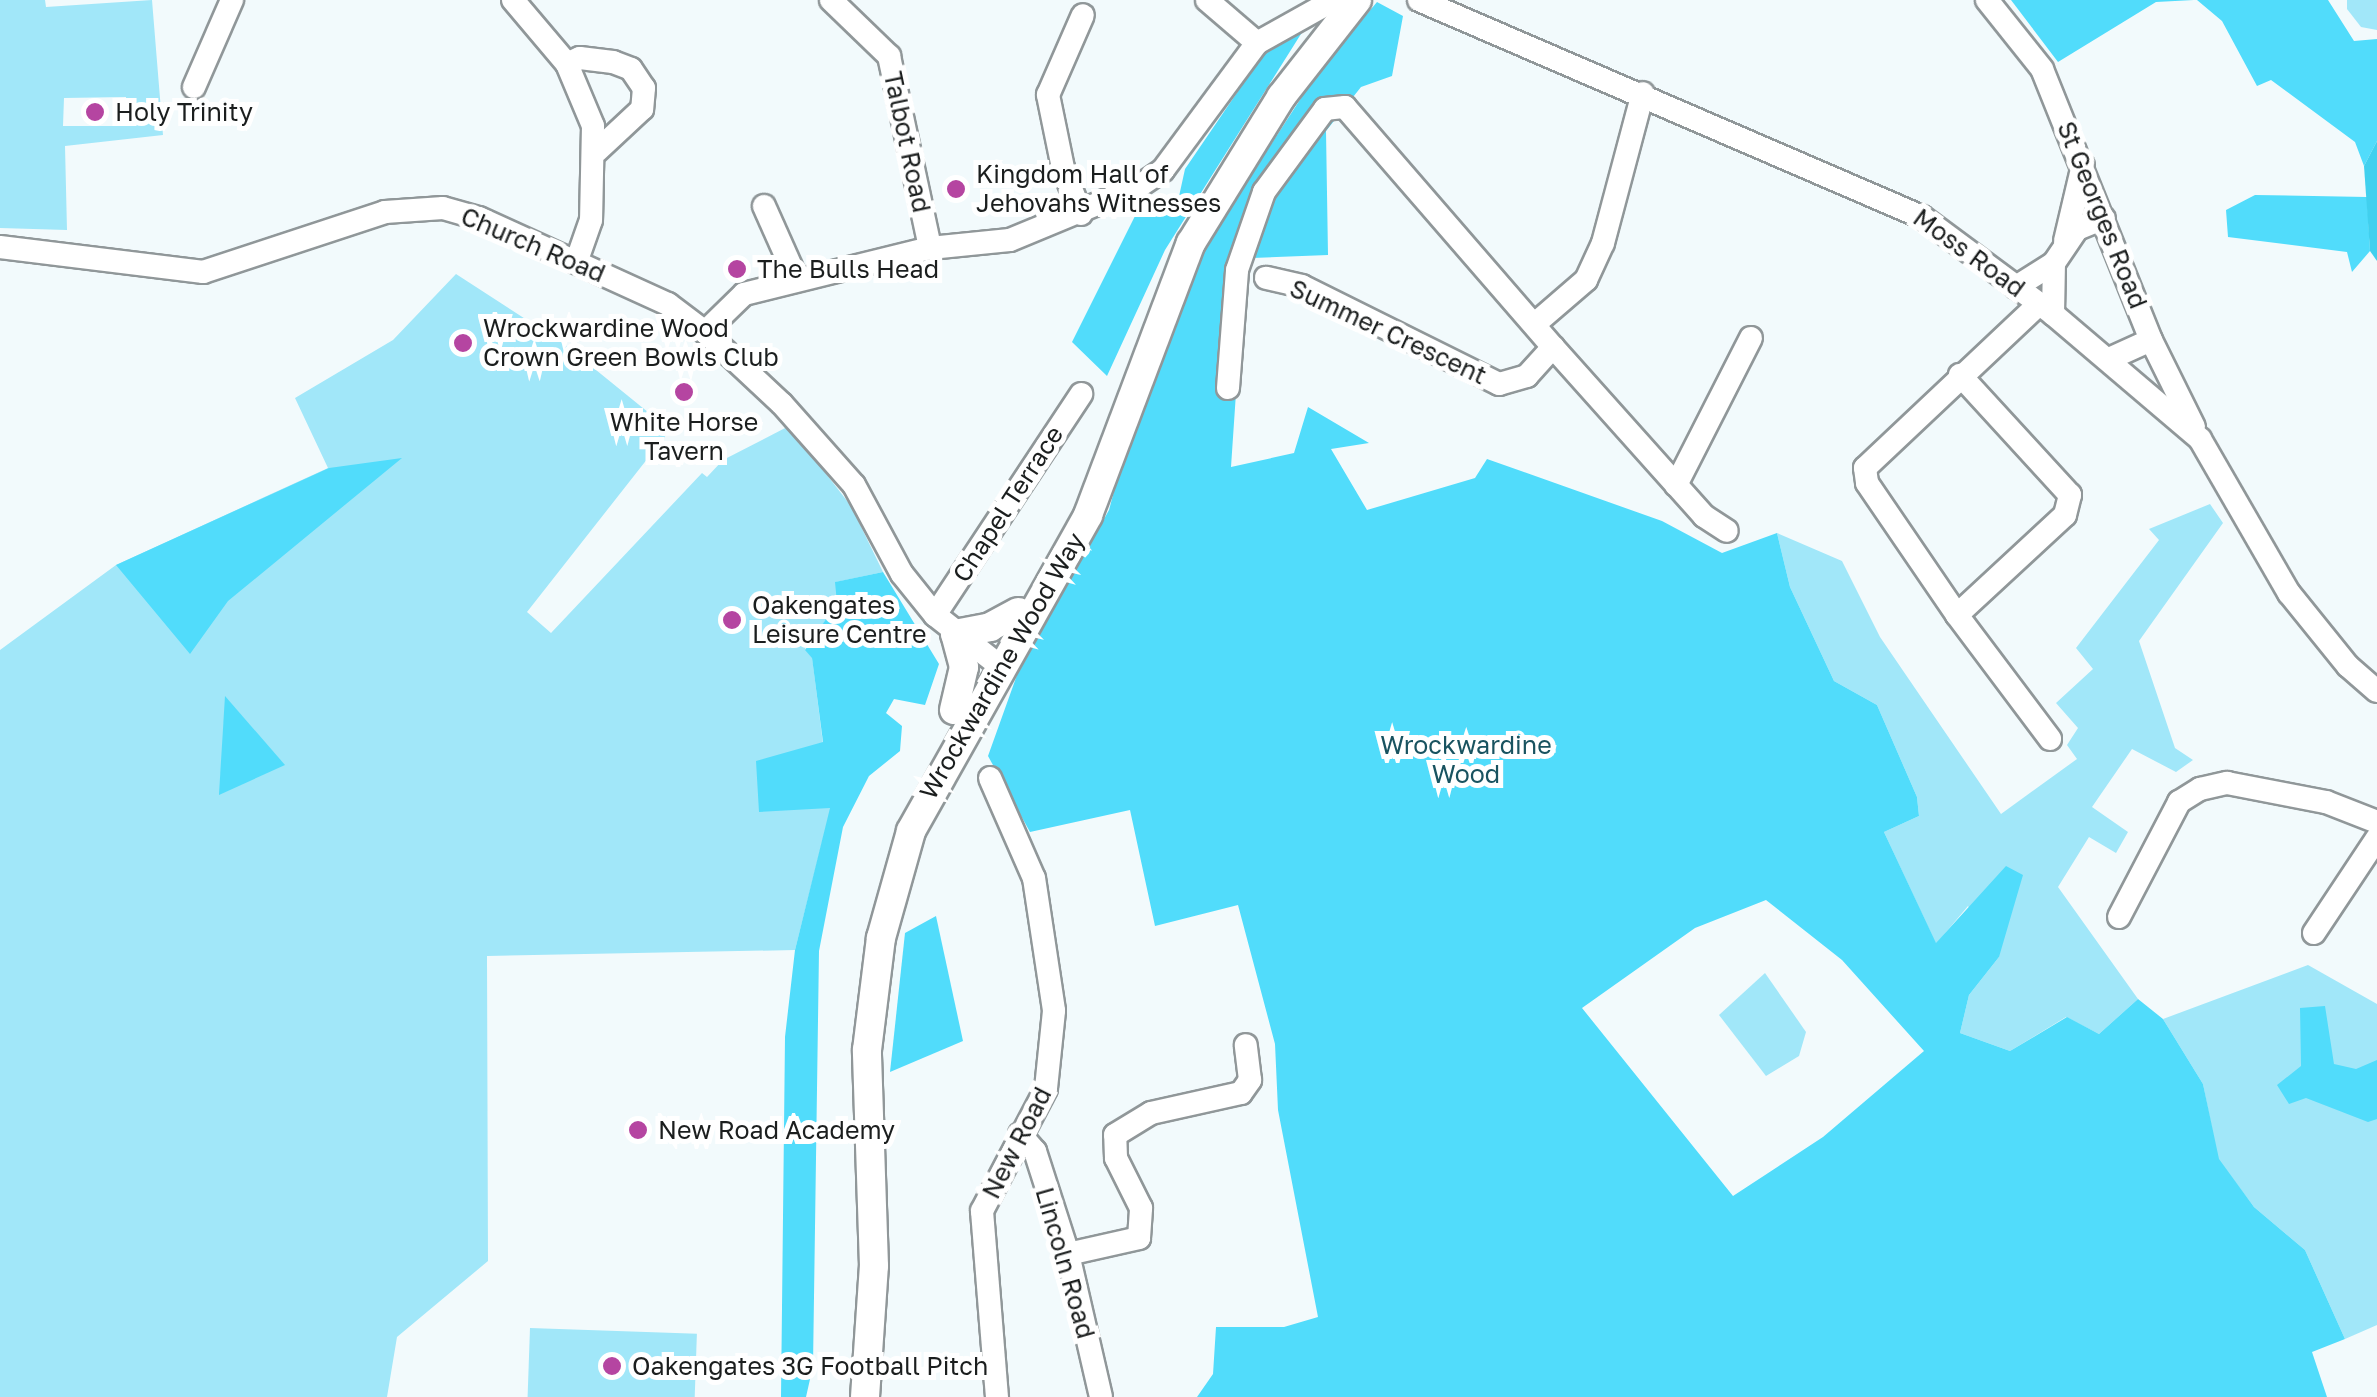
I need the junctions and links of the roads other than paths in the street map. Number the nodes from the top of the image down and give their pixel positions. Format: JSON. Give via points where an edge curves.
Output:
{"nodes":[{"id":1,"x":232,"y":0,"type":"edge"},
{"id":2,"x":513,"y":0,"type":"edge"},
{"id":3,"x":830,"y":0,"type":"edge"},
{"id":4,"x":1206,"y":0,"type":"edge"},
{"id":5,"x":1420,"y":0,"type":"edge"},
{"id":6,"x":1988,"y":0,"type":"edge"},
{"id":7,"x":1343,"y":4,"type":"edge"},
{"id":8,"x":1083,"y":15,"type":"dead end"},
{"id":9,"x":1257,"y":44,"type":"junction"},
{"id":10,"x":567,"y":64,"type":"junction"},
{"id":11,"x":194,"y":86,"type":"dead end"},
{"id":12,"x":1643,"y":93,"type":"junction"},
{"id":13,"x":597,"y":151,"type":"junction"},
{"id":14,"x":2084,"y":163,"type":"junction"},
{"id":15,"x":764,"y":206,"type":"dead end"},
{"id":16,"x":1080,"y":214,"type":"junction"},
{"id":17,"x":2104,"y":218,"type":"junction"},
{"id":18,"x":0,"y":247,"type":"edge"},
{"id":19,"x":930,"y":248,"type":"junction"},
{"id":20,"x":2059,"y":253,"type":"junction"},
{"id":21,"x":576,"y":260,"type":"junction"},
{"id":22,"x":1266,"y":278,"type":"dead end"},
{"id":23,"x":798,"y":280,"type":"junction"},
{"id":24,"x":2016,"y":288,"type":"junction"},
{"id":25,"x":2046,"y":309,"type":"junction"},
{"id":26,"x":1536,"y":323,"type":"junction"},
{"id":27,"x":705,"y":332,"type":"junction"},
{"id":28,"x":1751,"y":338,"type":"dead end"},
{"id":29,"x":2151,"y":340,"type":"junction"},
{"id":30,"x":1554,"y":346,"type":"junction"},
{"id":31,"x":2108,"y":359,"type":"junction"},
{"id":32,"x":1960,"y":375,"type":"junction"},
{"id":33,"x":1228,"y":388,"type":"dead end"},
{"id":34,"x":1081,"y":394,"type":"dead end"},
{"id":35,"x":2200,"y":439,"type":"junction"},
{"id":36,"x":1676,"y":485,"type":"junction"},
{"id":37,"x":1727,"y":530,"type":"dead end"},
{"id":38,"x":1018,"y":612,"type":"junction"},
{"id":39,"x":1957,"y":615,"type":"junction"},
{"id":40,"x":945,"y":624,"type":"junction"},
{"id":41,"x":994,"y":663,"type":"junction"},
{"id":42,"x":2377,"y":691,"type":"edge"},
{"id":43,"x":954,"y":710,"type":"junction"},
{"id":44,"x":2050,"y":739,"type":"dead end"},
{"id":45,"x":990,"y":778,"type":"dead end"},
{"id":46,"x":2377,"y":822,"type":"edge"},
{"id":47,"x":2377,"y":838,"type":"edge"},
{"id":48,"x":2119,"y":918,"type":"dead end"},
{"id":49,"x":2314,"y":932,"type":"dead end"},
{"id":50,"x":1246,"y":1045,"type":"dead end"},
{"id":51,"x":1020,"y":1134,"type":"junction"},
{"id":52,"x":1068,"y":1254,"type":"junction"},
{"id":53,"x":851,"y":1397,"type":"edge"},
{"id":54,"x":865,"y":1397,"type":"edge"},
{"id":55,"x":997,"y":1397,"type":"edge"},
{"id":56,"x":1101,"y":1397,"type":"edge"}],
"edges":[{"from":1,"to":11,"type":"street"},
{"from":2,"to":10,"type":"street"},
{"from":3,"to":19,"type":"street","name":"Talbot Road","via":[[889,56]]},
{"from":4,"to":9,"type":"street"},
{"from":5,"to":12,"type":"street","name":"Moss Road"},
{"from":6,"to":14,"type":"street","name":"St Georges Road","via":[[2042,69]]},
{"from":7,"to":9,"type":"street"},
{"from":7,"to":38,"type":"main road","name":"Wrockwardine Wood Way","via":[[1230,154],[1173,256],[1067,524]]},
{"from":7,"to":41,"type":"main road","name":"Wrockwardine Wood Way","via":[[1191,244],[1088,514]]},
{"from":8,"to":16,"type":"street","via":[[1048,95]]},
{"from":9,"to":16,"type":"street","via":[[1163,170]]},
{"from":10,"to":13,"type":"street","via":[[582,92]]},
{"from":10,"to":13,"type":"street","via":[[580,58],[613,62],[631,69],[644,88],[642,109]]},
{"from":12,"to":24,"type":"street","name":"Moss Road","via":[[1894,200]]},
{"from":12,"to":26,"type":"street","via":[[1604,243],[1586,280]]},
{"from":13,"to":21,"type":"street","via":[[591,220]]},
{"from":14,"to":17,"type":"street","name":"St Georges Road"},
{"from":14,"to":20,"type":"street"},
{"from":15,"to":23,"type":"street"},
{"from":16,"to":19,"type":"street","via":[[1010,240]]},
{"from":17,"to":20,"type":"street","via":[[2077,229]]},
{"from":17,"to":29,"type":"street","name":"St Georges Road"},
{"from":18,"to":21,"type":"street","name":"Church Road","via":[[203,272],[254,260],[338,223],[443,208]]},
{"from":19,"to":23,"type":"street"},
{"from":20,"to":24,"type":"street"},
{"from":20,"to":25,"type":"street"},
{"from":21,"to":27,"type":"street","name":"Church Road","via":[[668,304]]},
{"from":22,"to":30,"type":"street","name":"Summer Crescent","via":[[1302,286],[1499,384],[1527,376]]},
{"from":23,"to":27,"type":"street","via":[[744,294]]},
{"from":24,"to":25,"type":"street","name":"Moss Road"},
{"from":25,"to":31,"type":"street","name":"Moss Road"},
{"from":25,"to":32,"type":"street"},
{"from":26,"to":30,"type":"street"},
{"from":26,"to":33,"type":"street","via":[[1345,107],[1326,108],[1264,192],[1237,270]]},
{"from":27,"to":40,"type":"street","via":[[782,404],[854,486],[902,574]]},
{"from":28,"to":36,"type":"street"},
{"from":29,"to":31,"type":"street"},
{"from":29,"to":35,"type":"street","name":"St Georges Road"},
{"from":30,"to":36,"type":"street"},
{"from":31,"to":35,"type":"street","name":"Moss Road"},
{"from":32,"to":39,"type":"street","via":[[1866,468],[1867,483]]},
{"from":32,"to":39,"type":"street","via":[[2070,495],[2064,515]]},
{"from":34,"to":40,"type":"street","name":"Chapel Terrace"},
{"from":35,"to":42,"type":"street","name":"Moss Road","via":[[2290,594]]},
{"from":36,"to":37,"type":"street"},
{"from":38,"to":40,"type":"main road","via":[[990,628]]},
{"from":38,"to":41,"type":"main road","name":"Wrockwardine Wood Way"},
{"from":39,"to":44,"type":"street"},
{"from":40,"to":41,"type":"street"},
{"from":40,"to":43,"type":"main road","via":[[964,667]]},
{"from":41,"to":43,"type":"main road","name":"Wrockwardine Wood Way"},
{"from":41,"to":54,"type":"main road","name":"Wrockwardine Wood Way","via":[[912,831],[879,951],[867,1050],[874,1254]]},
{"from":43,"to":53,"type":"main road","name":"Wrockwardine Wood Way","via":[[896,847],[864,978],[858,1120],[864,1266]]},
{"from":45,"to":51,"type":"street","name":"New Road","via":[[1034,878],[1053,990],[1049,1080]]},
{"from":46,"to":48,"type":"street","via":[[2326,802],[2227,783],[2200,789],[2179,802]]},
{"from":47,"to":49,"type":"street"},
{"from":50,"to":52,"type":"street","via":[[1250,1080],[1241,1093],[1151,1113],[1115,1135],[1116,1158],[1141,1208],[1139,1238]]},
{"from":51,"to":52,"type":"street","name":"Lincoln Road","via":[[1034,1151]]},
{"from":51,"to":55,"type":"street","name":"New Road","via":[[982,1211]]},
{"from":52,"to":56,"type":"street","name":"Lincoln Road"}]}
